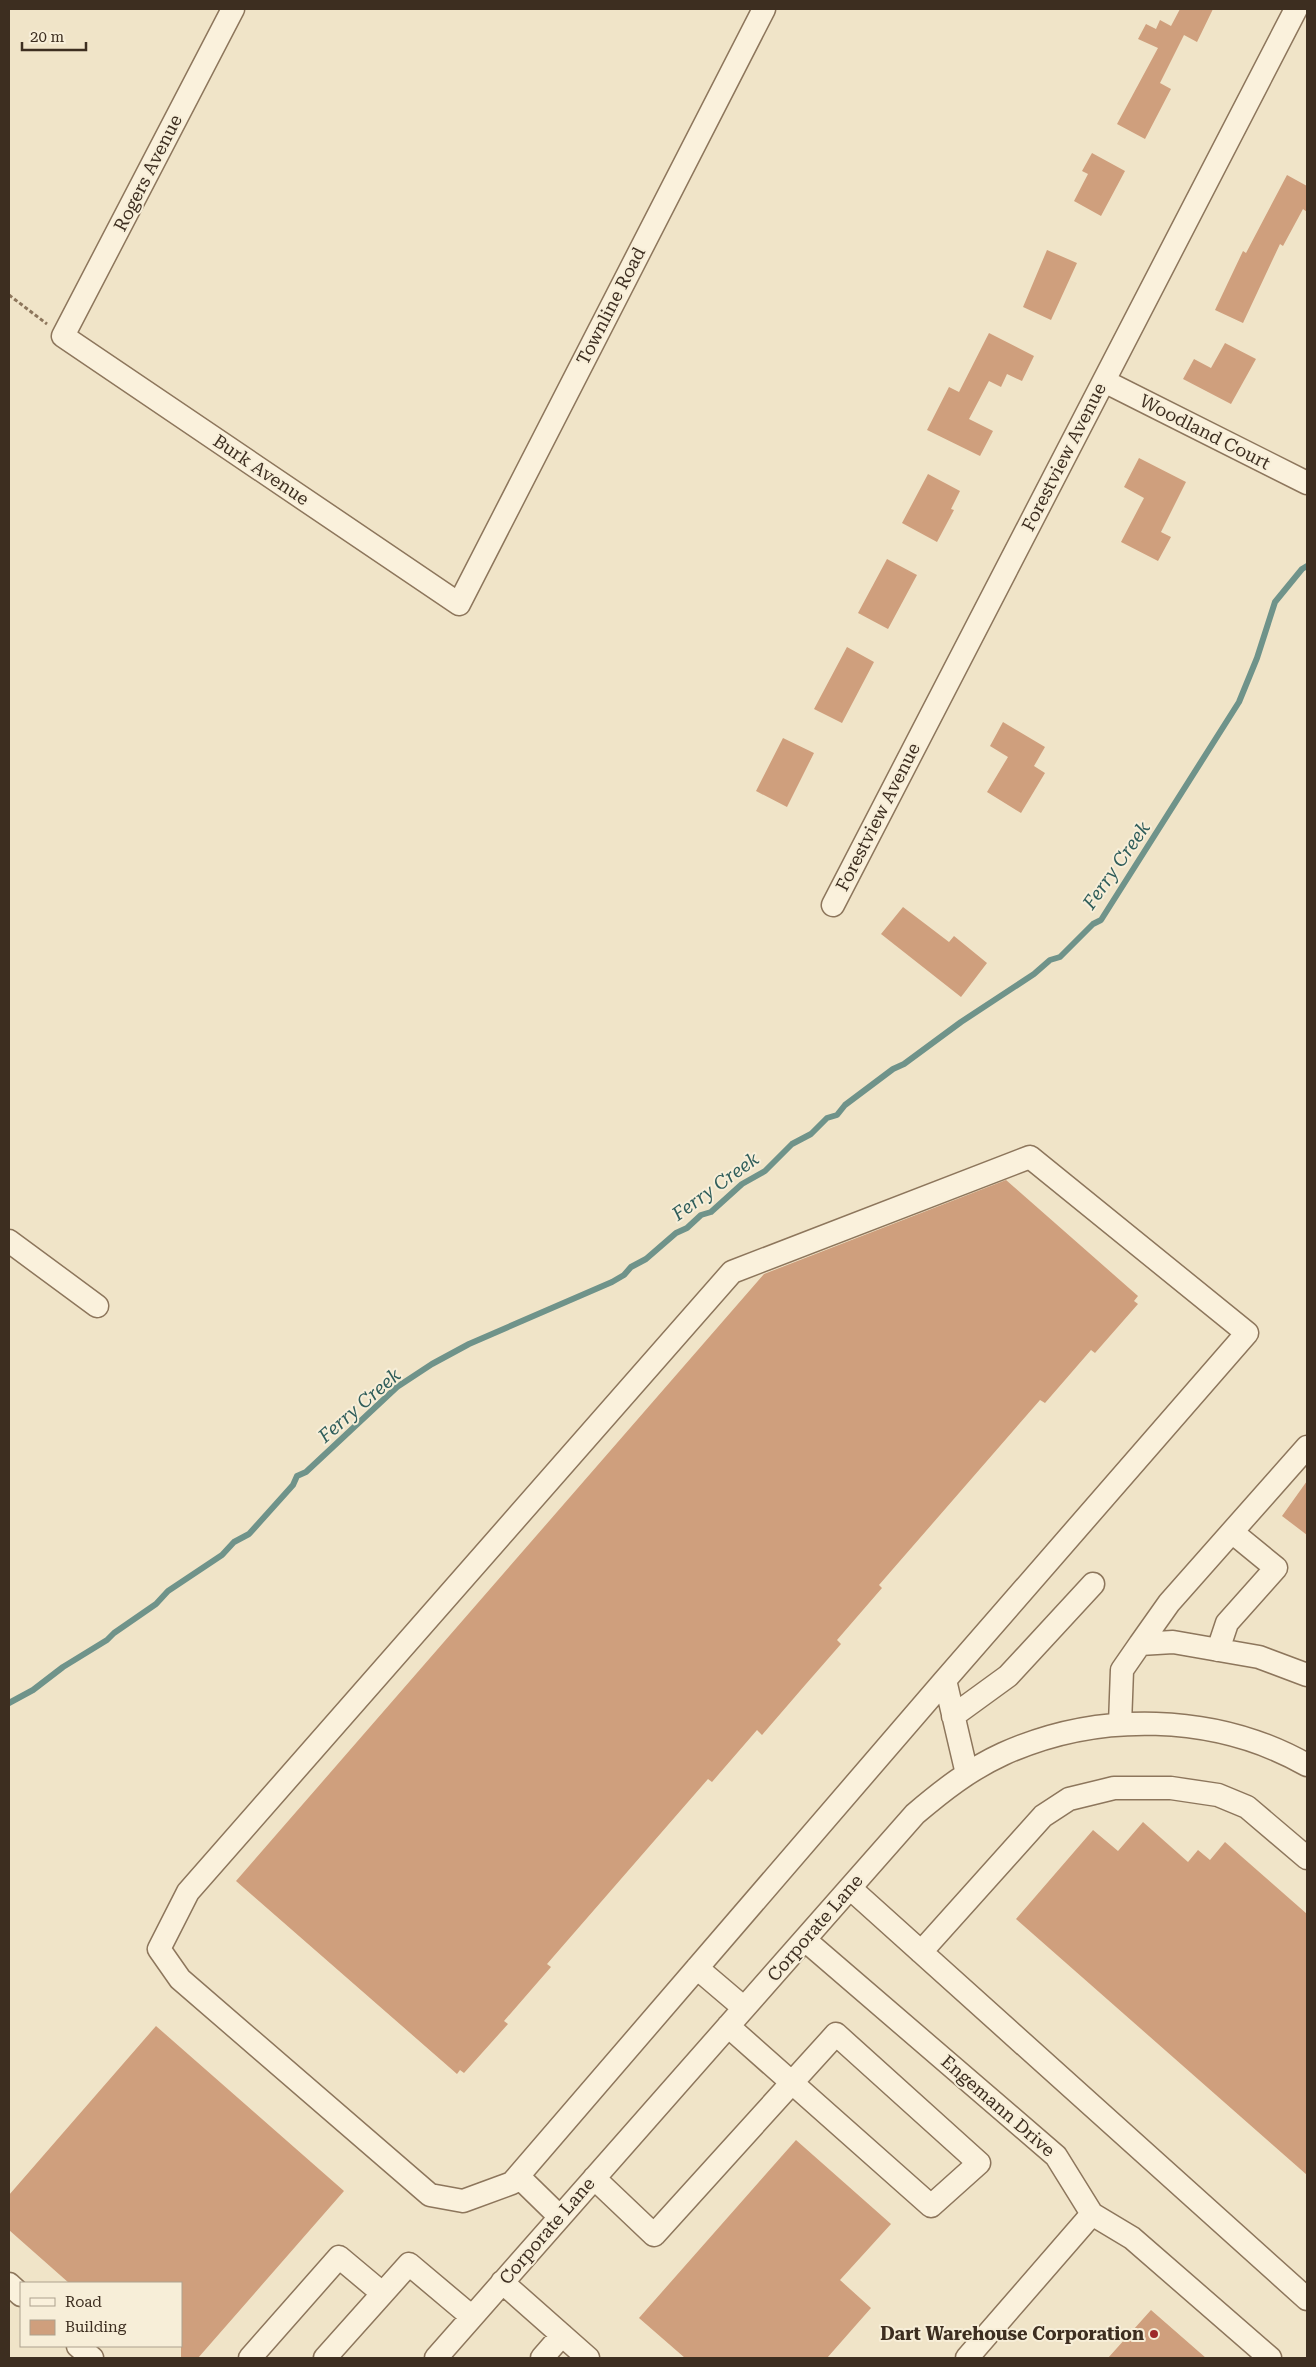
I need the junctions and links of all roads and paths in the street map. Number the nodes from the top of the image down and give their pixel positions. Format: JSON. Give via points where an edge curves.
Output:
{"nodes":[{"id":1,"x":233,"y":9,"type":"edge"},
{"id":2,"x":764,"y":9,"type":"edge"},
{"id":3,"x":1296,"y":9,"type":"edge"},
{"id":4,"x":9,"y":295,"type":"edge"},
{"id":5,"x":63,"y":336,"type":"junction"},
{"id":6,"x":1104,"y":381,"type":"junction"},
{"id":7,"x":1307,"y":483,"type":"edge"},
{"id":8,"x":459,"y":604,"type":"joint"},
{"id":9,"x":833,"y":905,"type":"dead end"},
{"id":10,"x":9,"y":1241,"type":"edge"},
{"id":11,"x":97,"y":1306,"type":"dead end"},
{"id":12,"x":1307,"y":1447,"type":"edge"},
{"id":13,"x":1232,"y":1532,"type":"junction"},
{"id":14,"x":1093,"y":1584,"type":"dead end"},
{"id":15,"x":1140,"y":1644,"type":"junction"},
{"id":16,"x":1218,"y":1650,"type":"junction"},
{"id":17,"x":1307,"y":1675,"type":"edge"},
{"id":18,"x":944,"y":1680,"type":"junction"},
{"id":19,"x":953,"y":1716,"type":"junction"},
{"id":20,"x":1120,"y":1724,"type":"junction"},
{"id":21,"x":1307,"y":1764,"type":"edge"},
{"id":22,"x":967,"y":1774,"type":"junction"},
{"id":23,"x":1307,"y":1858,"type":"edge"},
{"id":24,"x":850,"y":1888,"type":"junction"},
{"id":25,"x":805,"y":1940,"type":"junction"},
{"id":26,"x":921,"y":1952,"type":"junction"},
{"id":27,"x":697,"y":1968,"type":"junction"},
{"id":28,"x":744,"y":2008,"type":"junction"},
{"id":29,"x":728,"y":2026,"type":"junction"},
{"id":30,"x":791,"y":2083,"type":"junction"},
{"id":31,"x":518,"y":2176,"type":"junction"},
{"id":32,"x":594,"y":2178,"type":"junction"},
{"id":33,"x":1092,"y":2214,"type":"junction"},
{"id":34,"x":560,"y":2217,"type":"junction"},
{"id":35,"x":502,"y":2282,"type":"junction"},
{"id":36,"x":9,"y":2284,"type":"edge"},
{"id":37,"x":382,"y":2293,"type":"junction"},
{"id":38,"x":20,"y":2294,"type":"edge"},
{"id":39,"x":1307,"y":2298,"type":"edge"},
{"id":40,"x":472,"y":2317,"type":"junction"},
{"id":41,"x":562,"y":2335,"type":"junction"},
{"id":42,"x":79,"y":2347,"type":"edge"},
{"id":43,"x":92,"y":2358,"type":"edge"},
{"id":44,"x":250,"y":2358,"type":"edge"},
{"id":45,"x":325,"y":2358,"type":"edge"},
{"id":46,"x":436,"y":2358,"type":"edge"},
{"id":47,"x":542,"y":2358,"type":"edge"},
{"id":48,"x":588,"y":2358,"type":"edge"},
{"id":49,"x":967,"y":2358,"type":"edge"},
{"id":50,"x":1270,"y":2358,"type":"edge"}],
"edges":[{"from":1,"to":5,"type":"street","name":"Rogers Avenue"},
{"from":2,"to":8,"type":"street","name":"Townline Road"},
{"from":3,"to":6,"type":"street","name":"Forestview Avenue"},
{"from":4,"to":5,"type":"path"},
{"from":5,"to":8,"type":"street","name":"Burk Avenue"},
{"from":6,"to":7,"type":"street","name":"Woodland Court"},
{"from":6,"to":9,"type":"street","name":"Forestview Avenue"},
{"from":10,"to":11,"type":"street"},
{"from":12,"to":13,"type":"street"},
{"from":13,"to":15,"type":"street","via":[[1169,1603]]},
{"from":13,"to":16,"type":"street","via":[[1276,1568],[1227,1623]]},
{"from":14,"to":19,"type":"street","via":[[1008,1676]]},
{"from":15,"to":16,"type":"street","via":[[1173,1642]]},
{"from":15,"to":20,"type":"street","via":[[1122,1670]]},
{"from":16,"to":17,"type":"street","via":[[1258,1657]]},
{"from":18,"to":19,"type":"street"},
{"from":18,"to":27,"type":"street"},
{"from":18,"to":31,"type":"street","via":[[1247,1333],[1030,1157],[732,1272],[188,1892],[158,1949],[180,1979],[430,2195],[463,2201],[512,2183]]},
{"from":19,"to":22,"type":"street"},
{"from":20,"to":21,"type":"street","name":"Corporate Lane","via":[[1178,1725],[1214,1731],[1275,1749]]},
{"from":20,"to":22,"type":"street","name":"Corporate Lane","via":[[1090,1727],[1034,1742],[1002,1754]]},
{"from":22,"to":24,"type":"street","name":"Corporate Lane","via":[[915,1814]]},
{"from":23,"to":26,"type":"street","via":[[1247,1807],[1218,1795],[1171,1788],[1114,1788],[1069,1799],[1043,1816]]},
{"from":24,"to":25,"type":"street","name":"Corporate Lane"},
{"from":24,"to":26,"type":"street"},
{"from":25,"to":28,"type":"street","name":"Corporate Lane"},
{"from":25,"to":33,"type":"street","name":"Engemann Drive","via":[[1056,2156]]},
{"from":26,"to":39,"type":"street"},
{"from":27,"to":28,"type":"street"},
{"from":27,"to":31,"type":"street"},
{"from":28,"to":29,"type":"street","name":"Corporate Lane"},
{"from":29,"to":30,"type":"street"},
{"from":29,"to":32,"type":"street","name":"Corporate Lane"},
{"from":30,"to":30,"type":"street","via":[[836,2034],[979,2163],[931,2206]]},
{"from":30,"to":32,"type":"street","via":[[654,2234]]},
{"from":31,"to":34,"type":"street"},
{"from":32,"to":34,"type":"street","name":"Corporate Lane"},
{"from":33,"to":49,"type":"street"},
{"from":33,"to":50,"type":"street","name":"Engemann Drive","via":[[1132,2238]]},
{"from":34,"to":35,"type":"street","name":"Corporate Lane"},
{"from":35,"to":40,"type":"street","name":"Corporate Lane"},
{"from":35,"to":41,"type":"street"},
{"from":36,"to":38,"type":"street"},
{"from":37,"to":40,"type":"street","via":[[409,2264]]},
{"from":37,"to":44,"type":"street","via":[[339,2257]]},
{"from":37,"to":45,"type":"street"},
{"from":40,"to":46,"type":"street","name":"Corporate Lane"},
{"from":41,"to":47,"type":"street"},
{"from":41,"to":48,"type":"street"},
{"from":42,"to":43,"type":"street"}]}
